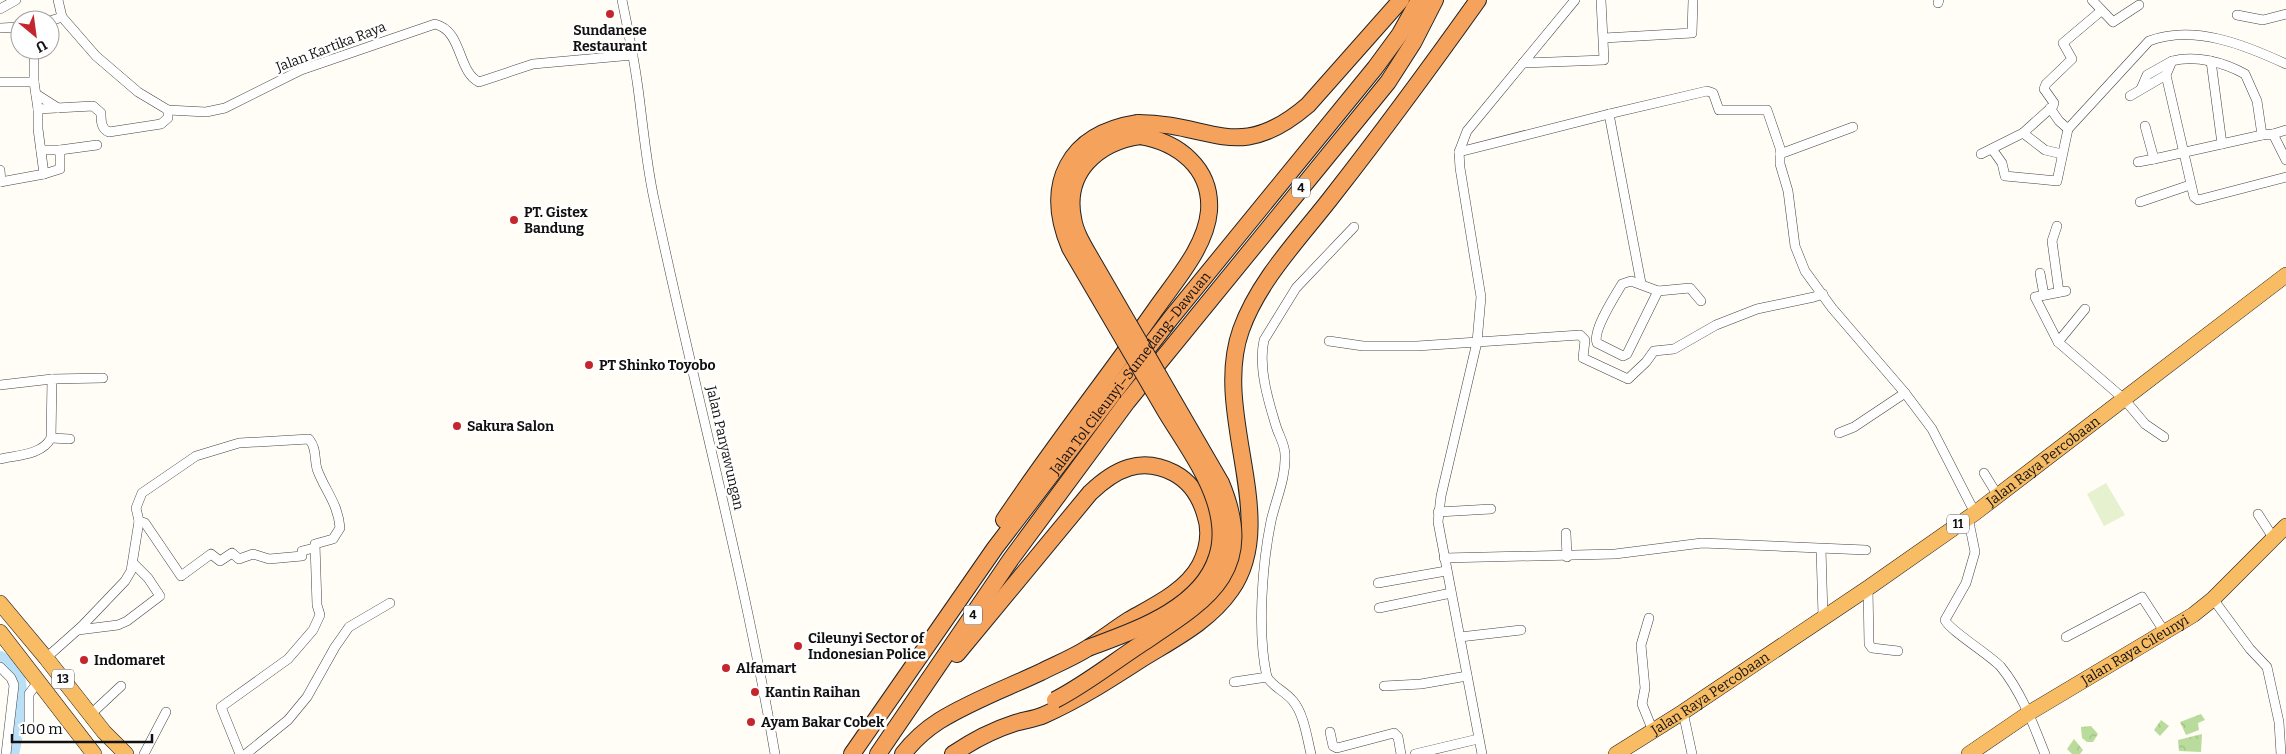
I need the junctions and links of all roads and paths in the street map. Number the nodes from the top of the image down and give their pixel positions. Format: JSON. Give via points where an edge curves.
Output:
{"nodes":[{"id":1,"x":16,"y":0,"type":"edge"},
{"id":2,"x":58,"y":0,"type":"edge"},
{"id":3,"x":622,"y":0,"type":"edge"},
{"id":4,"x":1401,"y":0,"type":"edge"},
{"id":5,"x":1419,"y":0,"type":"edge"},
{"id":6,"x":1435,"y":0,"type":"edge"},
{"id":7,"x":1478,"y":0,"type":"edge"},
{"id":8,"x":1576,"y":0,"type":"edge"},
{"id":9,"x":1580,"y":0,"type":"edge"},
{"id":10,"x":1601,"y":0,"type":"edge"},
{"id":11,"x":1693,"y":0,"type":"edge"},
{"id":12,"x":2092,"y":0,"type":"edge"},
{"id":13,"x":2139,"y":5,"type":"dead end"},
{"id":14,"x":0,"y":8,"type":"edge"},
{"id":15,"x":2101,"y":11,"type":"junction"},
{"id":16,"x":1564,"y":14,"type":"junction"},
{"id":17,"x":2286,"y":14,"type":"edge"},
{"id":18,"x":2237,"y":15,"type":"dead end"},
{"id":19,"x":62,"y":17,"type":"joint"},
{"id":20,"x":1604,"y":38,"type":"junction"},
{"id":21,"x":632,"y":54,"type":"junction"},
{"id":22,"x":34,"y":61,"type":"dead end"},
{"id":23,"x":2172,"y":61,"type":"junction"},
{"id":24,"x":2210,"y":61,"type":"junction"},
{"id":25,"x":1523,"y":63,"type":"junction"},
{"id":26,"x":2286,"y":64,"type":"edge"},
{"id":27,"x":2166,"y":75,"type":"junction"},
{"id":28,"x":0,"y":82,"type":"edge"},
{"id":29,"x":34,"y":82,"type":"junction"},
{"id":30,"x":2141,"y":89,"type":"junction"},
{"id":31,"x":36,"y":94,"type":"junction"},
{"id":32,"x":2130,"y":96,"type":"dead end"},
{"id":33,"x":58,"y":108,"type":"junction"},
{"id":34,"x":2050,"y":108,"type":"junction"},
{"id":35,"x":38,"y":109,"type":"junction"},
{"id":36,"x":168,"y":110,"type":"junction"},
{"id":37,"x":1609,"y":114,"type":"junction"},
{"id":38,"x":2145,"y":126,"type":"dead end"},
{"id":39,"x":1854,"y":127,"type":"dead end"},
{"id":40,"x":2068,"y":128,"type":"junction"},
{"id":41,"x":1139,"y":130,"type":"junction"},
{"id":42,"x":2286,"y":130,"type":"edge"},
{"id":43,"x":2023,"y":133,"type":"junction"},
{"id":44,"x":2273,"y":134,"type":"junction"},
{"id":45,"x":2262,"y":135,"type":"junction"},
{"id":46,"x":2222,"y":144,"type":"junction"},
{"id":47,"x":97,"y":145,"type":"dead end"},
{"id":48,"x":1992,"y":149,"type":"junction"},
{"id":49,"x":40,"y":150,"type":"junction"},
{"id":50,"x":60,"y":150,"type":"junction"},
{"id":51,"x":1459,"y":152,"type":"junction"},
{"id":52,"x":2185,"y":153,"type":"junction"},
{"id":53,"x":1780,"y":154,"type":"junction"},
{"id":54,"x":1981,"y":154,"type":"dead end"},
{"id":55,"x":2062,"y":154,"type":"junction"},
{"id":56,"x":2154,"y":159,"type":"junction"},
{"id":57,"x":2286,"y":160,"type":"edge"},
{"id":58,"x":2138,"y":162,"type":"dead end"},
{"id":59,"x":0,"y":170,"type":"edge"},
{"id":60,"x":44,"y":174,"type":"junction"},
{"id":61,"x":2286,"y":177,"type":"edge"},
{"id":62,"x":0,"y":182,"type":"edge"},
{"id":63,"x":2190,"y":185,"type":"junction"},
{"id":64,"x":2140,"y":202,"type":"dead end"},
{"id":65,"x":2057,"y":226,"type":"dead end"},
{"id":66,"x":1354,"y":227,"type":"dead end"},
{"id":67,"x":2040,"y":273,"type":"dead end"},
{"id":68,"x":2286,"y":275,"type":"edge"},
{"id":69,"x":1641,"y":283,"type":"junction"},
{"id":70,"x":1658,"y":291,"type":"junction"},
{"id":71,"x":1823,"y":294,"type":"junction"},
{"id":72,"x":2044,"y":295,"type":"junction"},
{"id":73,"x":1701,"y":302,"type":"dead end"},
{"id":74,"x":2085,"y":309,"type":"dead end"},
{"id":75,"x":1329,"y":341,"type":"dead end"},
{"id":76,"x":1477,"y":342,"type":"junction"},
{"id":77,"x":2058,"y":342,"type":"junction"},
{"id":78,"x":103,"y":378,"type":"dead end"},
{"id":79,"x":52,"y":379,"type":"junction"},
{"id":80,"x":0,"y":384,"type":"edge"},
{"id":81,"x":1905,"y":393,"type":"junction"},
{"id":82,"x":2124,"y":399,"type":"junction"},
{"id":83,"x":1838,"y":433,"type":"dead end"},
{"id":84,"x":2164,"y":437,"type":"dead end"},
{"id":85,"x":51,"y":438,"type":"junction"},
{"id":86,"x":70,"y":439,"type":"dead end"},
{"id":87,"x":0,"y":459,"type":"edge"},
{"id":88,"x":1984,"y":473,"type":"dead end"},
{"id":89,"x":1042,"y":476,"type":"junction"},
{"id":90,"x":1998,"y":496,"type":"junction"},
{"id":91,"x":1491,"y":509,"type":"dead end"},
{"id":92,"x":1438,"y":512,"type":"junction"},
{"id":93,"x":2258,"y":514,"type":"dead end"},
{"id":94,"x":1971,"y":515,"type":"junction"},
{"id":95,"x":139,"y":521,"type":"junction"},
{"id":96,"x":2286,"y":526,"type":"edge"},
{"id":97,"x":1566,"y":533,"type":"dead end"},
{"id":98,"x":2274,"y":539,"type":"junction"},
{"id":99,"x":314,"y":548,"type":"junction"},
{"id":100,"x":1821,"y":549,"type":"junction"},
{"id":101,"x":1866,"y":550,"type":"dead end"},
{"id":102,"x":1567,"y":557,"type":"junction"},
{"id":103,"x":1444,"y":558,"type":"junction"},
{"id":104,"x":133,"y":563,"type":"junction"},
{"id":105,"x":1446,"y":571,"type":"junction"},
{"id":106,"x":1378,"y":583,"type":"dead end"},
{"id":107,"x":1868,"y":588,"type":"junction"},
{"id":108,"x":1451,"y":593,"type":"junction"},
{"id":109,"x":2213,"y":599,"type":"junction"},
{"id":110,"x":0,"y":603,"type":"edge"},
{"id":111,"x":390,"y":603,"type":"dead end"},
{"id":112,"x":1380,"y":608,"type":"dead end"},
{"id":113,"x":1823,"y":616,"type":"junction"},
{"id":114,"x":1649,"y":618,"type":"dead end"},
{"id":115,"x":78,"y":630,"type":"junction"},
{"id":116,"x":1521,"y":630,"type":"dead end"},
{"id":117,"x":2164,"y":631,"type":"junction"},
{"id":118,"x":0,"y":632,"type":"edge"},
{"id":119,"x":1460,"y":637,"type":"junction"},
{"id":120,"x":2066,"y":637,"type":"dead end"},
{"id":121,"x":1088,"y":648,"type":"junction"},
{"id":122,"x":1898,"y":651,"type":"dead end"},
{"id":123,"x":46,"y":658,"type":"junction"},
{"id":124,"x":0,"y":667,"type":"edge"},
{"id":125,"x":1468,"y":676,"type":"junction"},
{"id":126,"x":1267,"y":677,"type":"junction"},
{"id":127,"x":38,"y":682,"type":"junction"},
{"id":128,"x":1234,"y":682,"type":"dead end"},
{"id":129,"x":121,"y":686,"type":"dead end"},
{"id":130,"x":1384,"y":686,"type":"dead end"},
{"id":131,"x":995,"y":693,"type":"junction"},
{"id":132,"x":166,"y":712,"type":"dead end"},
{"id":133,"x":1683,"y":712,"type":"junction"},
{"id":134,"x":2028,"y":713,"type":"junction"},
{"id":135,"x":90,"y":715,"type":"junction"},
{"id":136,"x":1017,"y":722,"type":"junction"},
{"id":137,"x":29,"y":726,"type":"dead end"},
{"id":138,"x":1653,"y":731,"type":"junction"},
{"id":139,"x":1330,"y":732,"type":"dead end"},
{"id":140,"x":1478,"y":739,"type":"junction"},
{"id":141,"x":882,"y":748,"type":"edge"},
{"id":142,"x":6,"y":754,"type":"edge"},
{"id":143,"x":94,"y":754,"type":"edge"},
{"id":144,"x":126,"y":754,"type":"edge"},
{"id":145,"x":144,"y":754,"type":"edge"},
{"id":146,"x":240,"y":754,"type":"edge"},
{"id":147,"x":246,"y":754,"type":"edge"},
{"id":148,"x":775,"y":754,"type":"edge"},
{"id":149,"x":852,"y":754,"type":"edge"},
{"id":150,"x":903,"y":754,"type":"edge"},
{"id":151,"x":917,"y":754,"type":"edge"},
{"id":152,"x":952,"y":754,"type":"edge"},
{"id":153,"x":1311,"y":754,"type":"edge"},
{"id":154,"x":1401,"y":754,"type":"edge"},
{"id":155,"x":1415,"y":754,"type":"edge"},
{"id":156,"x":1482,"y":754,"type":"edge"},
{"id":157,"x":1616,"y":754,"type":"edge"},
{"id":158,"x":1692,"y":754,"type":"edge"},
{"id":159,"x":1970,"y":754,"type":"edge"},
{"id":160,"x":2045,"y":754,"type":"edge"},
{"id":161,"x":2281,"y":754,"type":"edge"}],
"edges":[{"from":1,"to":14,"type":"street"},
{"from":2,"to":19,"type":"street","name":"Jalan Kartika Raya"},
{"from":3,"to":21,"type":"street","name":"Jalan Panyawungan"},
{"from":4,"to":41,"type":"highway","via":[[1308,105],[1273,130],[1228,138],[1154,123]]},
{"from":5,"to":89,"type":"highway","name":"Jalan Tol Cileunyi–Sumedang–Dawuan","number":"4","via":[[1400,34],[1375,68]]},
{"from":6,"to":141,"type":"highway","name":"Jalan Tol Cileunyi–Sumedang–Dawuan","number":"4","via":[[1388,82],[1132,395],[1011,559]]},
{"from":7,"to":136,"type":"highway","via":[[1403,105],[1279,266],[1248,315],[1237,345],[1232,384],[1249,506],[1248,547],[1242,573],[1231,591],[1216,609],[1178,636],[1078,698],[1044,715]]},
{"from":8,"to":16,"type":"street"},
{"from":9,"to":16,"type":"street"},
{"from":10,"to":20,"type":"street"},
{"from":11,"to":20,"type":"street","via":[[1692,32]]},
{"from":12,"to":15,"type":"street"},
{"from":13,"to":15,"type":"street","via":[[2116,22]]},
{"from":15,"to":34,"type":"street","via":[[2063,43],[2072,59],[2046,84],[2044,89],[2054,103]]},
{"from":16,"to":25,"type":"street"},
{"from":17,"to":18,"type":"street","via":[[2263,20]]},
{"from":19,"to":36,"type":"street","name":"Jalan Kartika Raya","via":[[96,56],[138,92]]},
{"from":20,"to":25,"type":"street","via":[[1602,61]]},
{"from":21,"to":36,"type":"street","name":"Jalan Kartika Raya","via":[[534,64],[479,82],[471,75],[449,31],[435,24],[301,70],[225,108],[206,112]]},
{"from":21,"to":148,"type":"street","name":"Jalan Panyawungan","via":[[654,198],[718,476]]},
{"from":22,"to":29,"type":"street"},
{"from":23,"to":24,"type":"street","via":[[2188,57]]},
{"from":23,"to":27,"type":"street"},
{"from":23,"to":30,"type":"street","via":[[2146,75]]},
{"from":24,"to":45,"type":"street","via":[[2245,74],[2257,101]]},
{"from":24,"to":46,"type":"street"},
{"from":25,"to":51,"type":"street","via":[[1466,132]]},
{"from":26,"to":40,"type":"street","via":[[2196,33],[2162,36],[2149,41]]},
{"from":27,"to":30,"type":"street"},
{"from":27,"to":52,"type":"street"},
{"from":28,"to":29,"type":"street"},
{"from":29,"to":31,"type":"street"},
{"from":30,"to":32,"type":"street"},
{"from":31,"to":33,"type":"street"},
{"from":31,"to":35,"type":"street"},
{"from":33,"to":35,"type":"street"},
{"from":33,"to":36,"type":"street","via":[[93,106],[101,114],[104,130],[109,132],[161,124],[168,118]]},
{"from":34,"to":40,"type":"street"},
{"from":34,"to":43,"type":"street"},
{"from":35,"to":49,"type":"street"},
{"from":37,"to":51,"type":"street"},
{"from":37,"to":53,"type":"street","via":[[1711,91],[1719,110],[1767,110]]},
{"from":37,"to":69,"type":"street"},
{"from":38,"to":56,"type":"street"},
{"from":39,"to":53,"type":"street"},
{"from":40,"to":55,"type":"street"},
{"from":41,"to":89,"type":"highway","via":[[1170,144],[1196,164],[1209,199],[1205,228],[1185,266]]},
{"from":41,"to":121,"type":"highway","bridge":true,"via":[[1117,126],[1099,134],[1072,158],[1058,193],[1062,229],[1070,248],[1205,477],[1220,520],[1221,540],[1209,575],[1183,602],[1134,630]]},
{"from":41,"to":136,"type":"highway","bridge":true,"via":[[1106,145],[1084,165],[1075,180],[1073,218],[1090,257],[1222,484],[1233,522],[1232,549],[1221,581],[1199,604],[1088,682]]},
{"from":42,"to":44,"type":"street"},
{"from":43,"to":48,"type":"street"},
{"from":43,"to":55,"type":"street","via":[[2045,150]]},
{"from":44,"to":45,"type":"street"},
{"from":44,"to":57,"type":"street"},
{"from":45,"to":46,"type":"street"},
{"from":46,"to":52,"type":"street"},
{"from":47,"to":50,"type":"street"},
{"from":48,"to":54,"type":"street"},
{"from":48,"to":55,"type":"street","via":[[2002,163],[2005,176],[2057,181]]},
{"from":49,"to":50,"type":"street"},
{"from":49,"to":60,"type":"street"},
{"from":50,"to":60,"type":"street","via":[[60,169]]},
{"from":51,"to":76,"type":"street","via":[[1481,290]]},
{"from":52,"to":56,"type":"street"},
{"from":52,"to":63,"type":"street"},
{"from":53,"to":71,"type":"street","via":[[1795,246],[1805,271]]},
{"from":56,"to":58,"type":"street"},
{"from":59,"to":62,"type":"street"},
{"from":60,"to":62,"type":"street"},
{"from":61,"to":63,"type":"street","via":[[2198,200]]},
{"from":63,"to":64,"type":"street"},
{"from":65,"to":72,"type":"street","via":[[2052,240],[2062,292]]},
{"from":66,"to":126,"type":"street","via":[[1296,288],[1264,340],[1262,349],[1268,399],[1285,453],[1282,486],[1274,509],[1265,559],[1262,654]]},
{"from":67,"to":72,"type":"street"},
{"from":68,"to":82,"type":"highway","name":"Jalan Raya Percobaan","number":"11"},
{"from":69,"to":70,"type":"street"},
{"from":69,"to":70,"type":"street","via":[[1631,281],[1622,284],[1597,329],[1597,343],[1623,356],[1627,354]]},
{"from":70,"to":73,"type":"street","via":[[1690,288]]},
{"from":71,"to":76,"type":"street","via":[[1757,309],[1674,349],[1654,351],[1628,379],[1583,358],[1585,340],[1580,335]]},
{"from":71,"to":81,"type":"street"},
{"from":72,"to":77,"type":"street","via":[[2035,297]]},
{"from":74,"to":77,"type":"street"},
{"from":75,"to":76,"type":"street","via":[[1363,346]]},
{"from":76,"to":92,"type":"street"},
{"from":77,"to":82,"type":"street"},
{"from":78,"to":79,"type":"street"},
{"from":79,"to":80,"type":"street"},
{"from":79,"to":85,"type":"street"},
{"from":81,"to":83,"type":"street","via":[[1854,427]]},
{"from":81,"to":94,"type":"street","via":[[1932,429]]},
{"from":82,"to":84,"type":"street","via":[[2145,424]]},
{"from":82,"to":90,"type":"highway","name":"Jalan Raya Percobaan","number":"11"},
{"from":85,"to":86,"type":"street"},
{"from":85,"to":87,"type":"street","via":[[46,447],[35,452]]},
{"from":88,"to":90,"type":"street"},
{"from":89,"to":149,"type":"highway"},
{"from":90,"to":94,"type":"highway","name":"Jalan Raya Percobaan","number":"11"},
{"from":91,"to":92,"type":"street"},
{"from":92,"to":103,"type":"street"},
{"from":93,"to":98,"type":"street"},
{"from":94,"to":107,"type":"highway","name":"Jalan Raya Percobaan","number":"11"},
{"from":94,"to":134,"type":"street","via":[[1975,552],[1966,583],[1945,620],[2000,666]]},
{"from":95,"to":99,"type":"street","via":[[145,522],[181,576],[211,554],[220,561],[232,552],[239,559],[253,554],[269,559],[302,556],[302,551]]},
{"from":95,"to":99,"type":"street","via":[[136,508],[142,493],[196,456],[239,443],[306,438],[314,448],[317,469],[335,503],[340,528],[333,539],[315,544]]},
{"from":95,"to":104,"type":"street"},
{"from":96,"to":98,"type":"highway","name":"Jalan Raya Cileunyi"},
{"from":97,"to":102,"type":"street"},
{"from":98,"to":109,"type":"highway","name":"Jalan Raya Cileunyi"},
{"from":99,"to":146,"type":"street","via":[[320,615],[313,630],[288,659],[221,707]]},
{"from":100,"to":101,"type":"street"},
{"from":100,"to":102,"type":"street","via":[[1702,543]]},
{"from":100,"to":113,"type":"street"},
{"from":102,"to":103,"type":"street"},
{"from":103,"to":105,"type":"street"},
{"from":104,"to":115,"type":"street","via":[[125,581]]},
{"from":104,"to":115,"type":"street","via":[[160,596],[118,625]]},
{"from":105,"to":106,"type":"street"},
{"from":105,"to":108,"type":"street"},
{"from":107,"to":113,"type":"highway","name":"Jalan Raya Percobaan","number":"11"},
{"from":107,"to":122,"type":"street","via":[[1869,644],[1872,648]]},
{"from":108,"to":112,"type":"street"},
{"from":108,"to":119,"type":"street"},
{"from":109,"to":117,"type":"highway","name":"Jalan Raya Cileunyi"},
{"from":109,"to":161,"type":"street","via":[[2267,667],[2279,722]]},
{"from":110,"to":123,"type":"highway","number":"13"},
{"from":111,"to":147,"type":"street","via":[[349,627],[308,697],[288,720]]},
{"from":113,"to":133,"type":"highway","name":"Jalan Raya Percobaan","number":"11"},
{"from":114,"to":138,"type":"street","via":[[1641,645],[1645,688],[1642,704]]},
{"from":115,"to":123,"type":"street"},
{"from":116,"to":119,"type":"street"},
{"from":117,"to":120,"type":"street","via":[[2142,597]]},
{"from":117,"to":134,"type":"highway","name":"Jalan Raya Cileunyi"},
{"from":118,"to":127,"type":"highway","number":"13"},
{"from":119,"to":125,"type":"street"},
{"from":121,"to":131,"type":"highway"},
{"from":121,"to":141,"type":"highway","bridge":true,"via":[[1176,591],[1190,579],[1203,559],[1209,536],[1202,504],[1193,488],[1166,469],[1134,465],[1112,474],[1090,493]]},
{"from":123,"to":135,"type":"highway","number":"13"},
{"from":124,"to":142,"type":"street","via":[[14,686]]},
{"from":125,"to":130,"type":"street"},
{"from":125,"to":140,"type":"street"},
{"from":126,"to":128,"type":"street"},
{"from":126,"to":153,"type":"street","via":[[1294,702]]},
{"from":127,"to":137,"type":"street","via":[[29,694]]},
{"from":127,"to":143,"type":"highway","number":"13"},
{"from":129,"to":135,"type":"street"},
{"from":131,"to":150,"type":"highway","via":[[939,721]]},
{"from":131,"to":151,"type":"highway","via":[[961,715]]},
{"from":132,"to":145,"type":"street"},
{"from":133,"to":138,"type":"highway","name":"Jalan Raya Percobaan","number":"11"},
{"from":133,"to":158,"type":"street"},
{"from":134,"to":159,"type":"highway","name":"Jalan Raya Cileunyi"},
{"from":134,"to":160,"type":"street"},
{"from":135,"to":144,"type":"highway","number":"13"},
{"from":136,"to":152,"type":"highway"},
{"from":138,"to":157,"type":"highway","name":"Jalan Raya Percobaan","number":"11"},
{"from":139,"to":154,"type":"street","via":[[1333,746],[1337,748],[1394,733],[1398,737]]},
{"from":140,"to":155,"type":"street"},
{"from":140,"to":156,"type":"street"}]}
